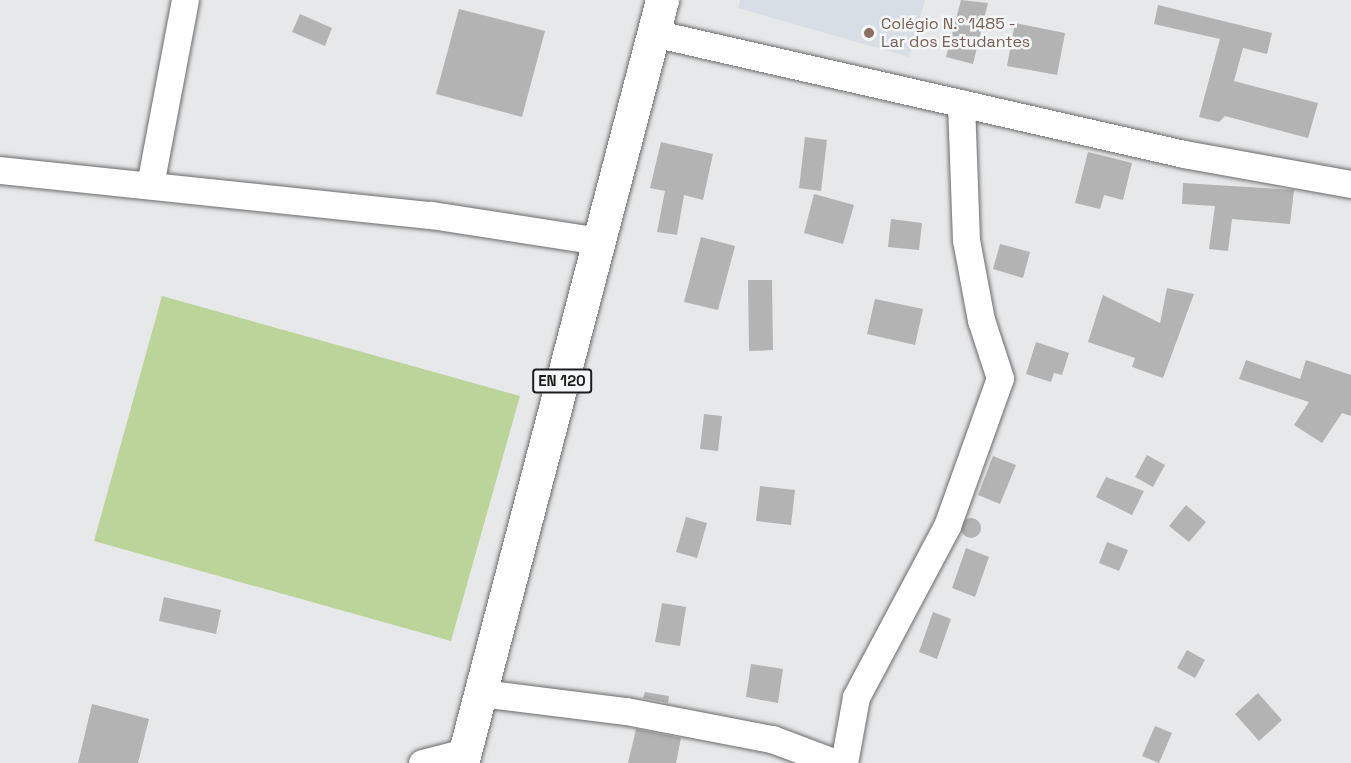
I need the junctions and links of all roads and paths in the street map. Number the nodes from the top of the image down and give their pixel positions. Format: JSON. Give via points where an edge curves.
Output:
{"nodes":[{"id":1,"x":184,"y":0,"type":"edge"},
{"id":2,"x":662,"y":0,"type":"edge"},
{"id":3,"x":654,"y":33,"type":"junction"},
{"id":4,"x":961,"y":103,"type":"junction"},
{"id":5,"x":0,"y":170,"type":"edge"},
{"id":6,"x":1351,"y":184,"type":"edge"},
{"id":7,"x":150,"y":185,"type":"junction"},
{"id":8,"x":598,"y":242,"type":"junction"},
{"id":9,"x":481,"y":693,"type":"junction"},
{"id":10,"x":464,"y":757,"type":"edge"},
{"id":11,"x":422,"y":763,"type":"edge"},
{"id":12,"x":836,"y":763,"type":"edge"},
{"id":13,"x":844,"y":763,"type":"edge"}],
"edges":[{"from":1,"to":7,"type":"street"},
{"from":2,"to":3,"type":"main road","number":"EN 120"},
{"from":3,"to":4,"type":"street"},
{"from":3,"to":8,"type":"main road","number":"EN 120"},
{"from":4,"to":6,"type":"street"},
{"from":4,"to":13,"type":"street","via":[[966,240],[981,320],[1000,378],[947,526],[856,697]]},
{"from":5,"to":7,"type":"street"},
{"from":7,"to":8,"type":"street","via":[[431,215]]},
{"from":8,"to":9,"type":"main road","number":"EN 120"},
{"from":9,"to":10,"type":"main road","number":"EN 120"},
{"from":9,"to":12,"type":"street","via":[[626,711],[772,739]]},
{"from":10,"to":11,"type":"street"}]}
